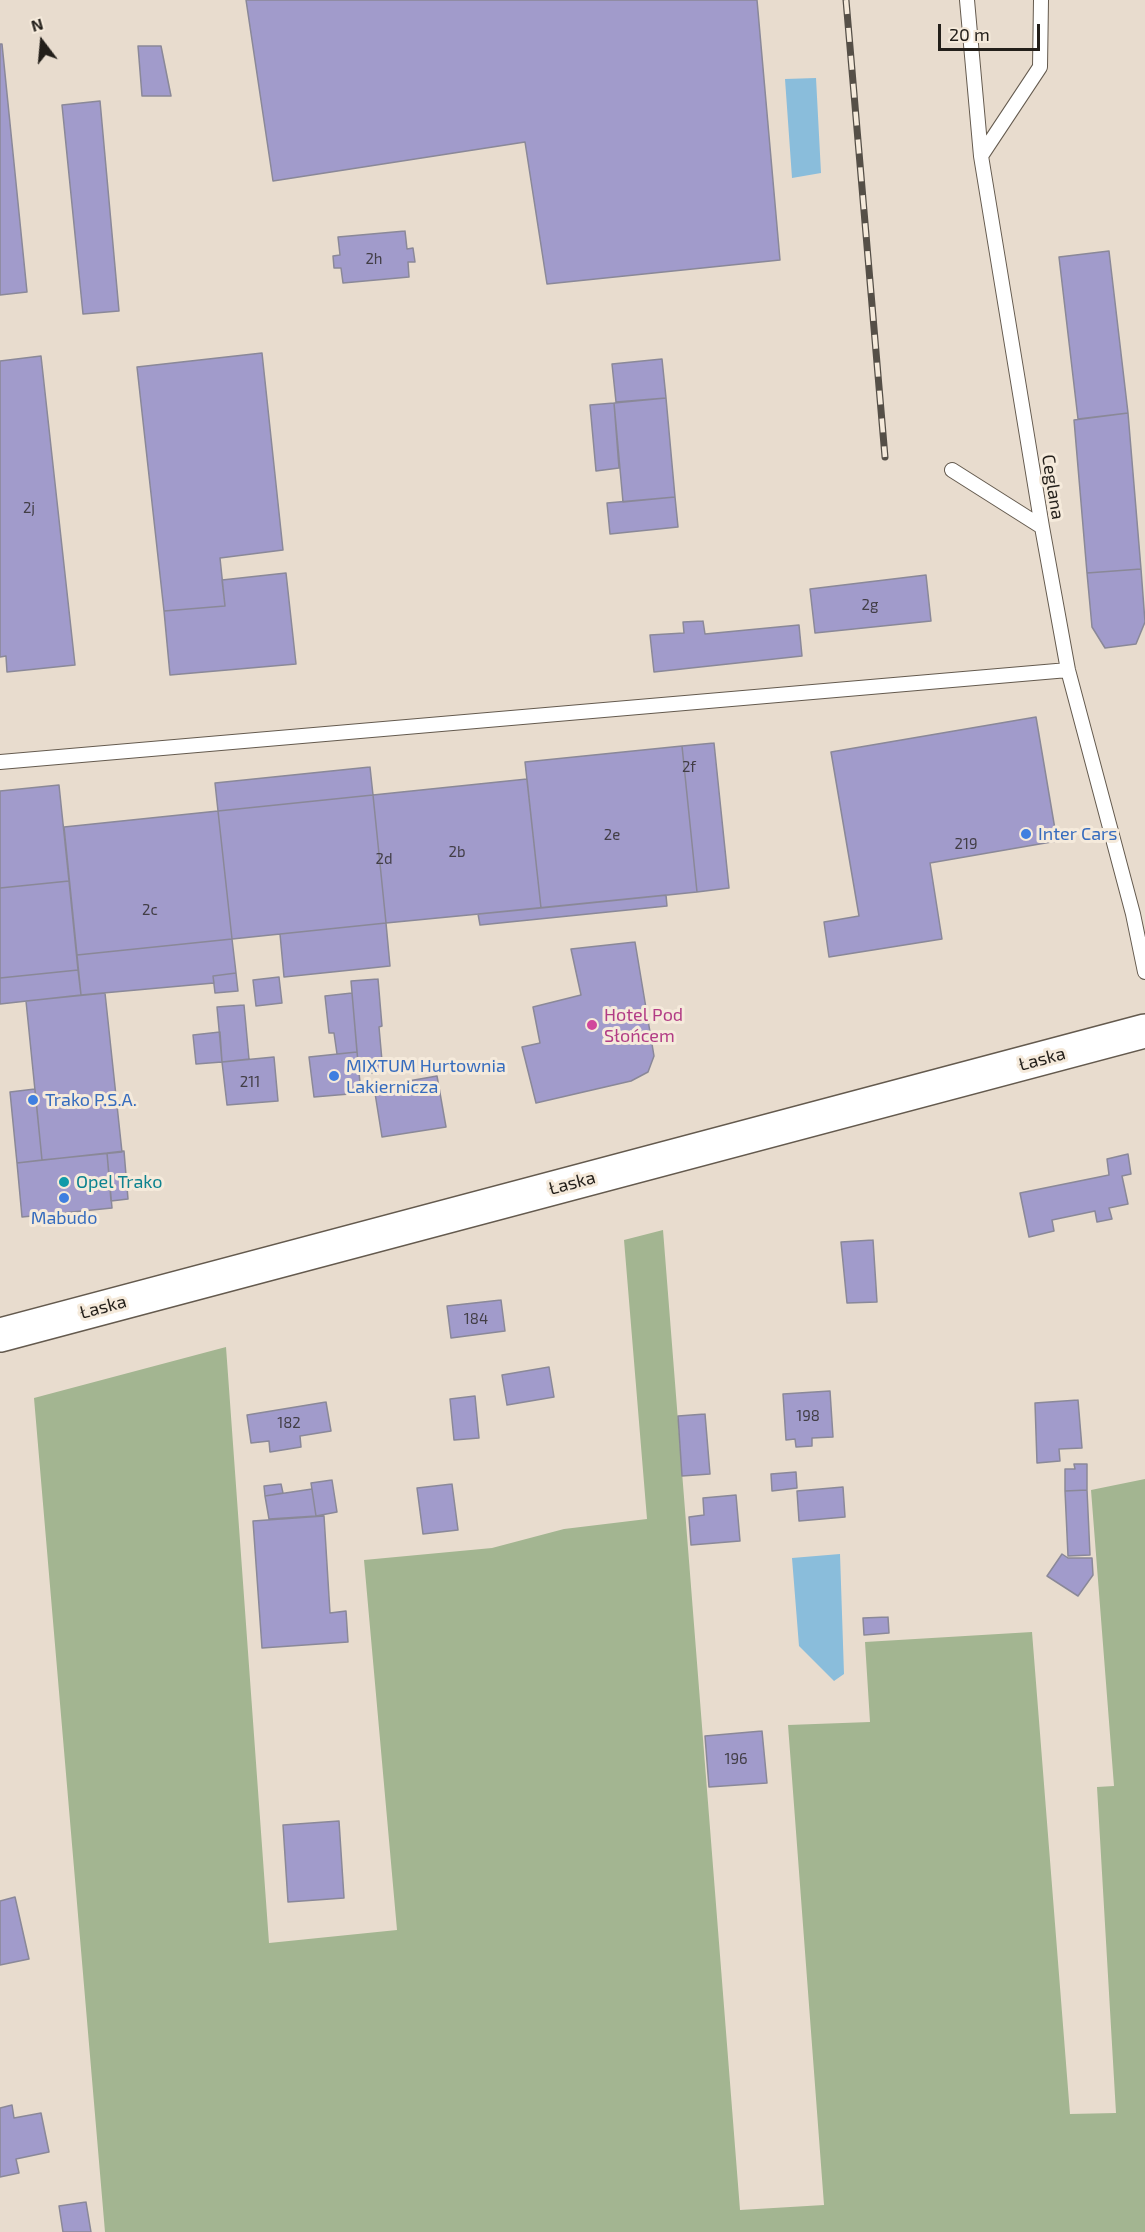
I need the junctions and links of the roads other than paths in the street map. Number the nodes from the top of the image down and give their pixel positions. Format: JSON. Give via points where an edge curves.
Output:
{"nodes":[{"id":1,"x":967,"y":0,"type":"edge"},
{"id":2,"x":1041,"y":0,"type":"edge"},
{"id":3,"x":981,"y":156,"type":"junction"},
{"id":4,"x":952,"y":470,"type":"dead end"},
{"id":5,"x":1042,"y":527,"type":"junction"},
{"id":6,"x":1068,"y":670,"type":"junction"},
{"id":7,"x":0,"y":762,"type":"edge"},
{"id":8,"x":1145,"y":972,"type":"edge"},
{"id":9,"x":1145,"y":1031,"type":"edge"},
{"id":10,"x":0,"y":1335,"type":"edge"}],
"edges":[{"from":1,"to":3,"type":"lane","name":"Ceglana"},
{"from":2,"to":3,"type":"lane","via":[[1040,67]]},
{"from":3,"to":5,"type":"lane","name":"Ceglana"},
{"from":4,"to":5,"type":"lane"},
{"from":5,"to":6,"type":"lane","name":"Ceglana"},
{"from":6,"to":7,"type":"lane"},
{"from":6,"to":8,"type":"lane","name":"Ceglana"},
{"from":9,"to":10,"type":"main road","name":"Łaska"}]}
